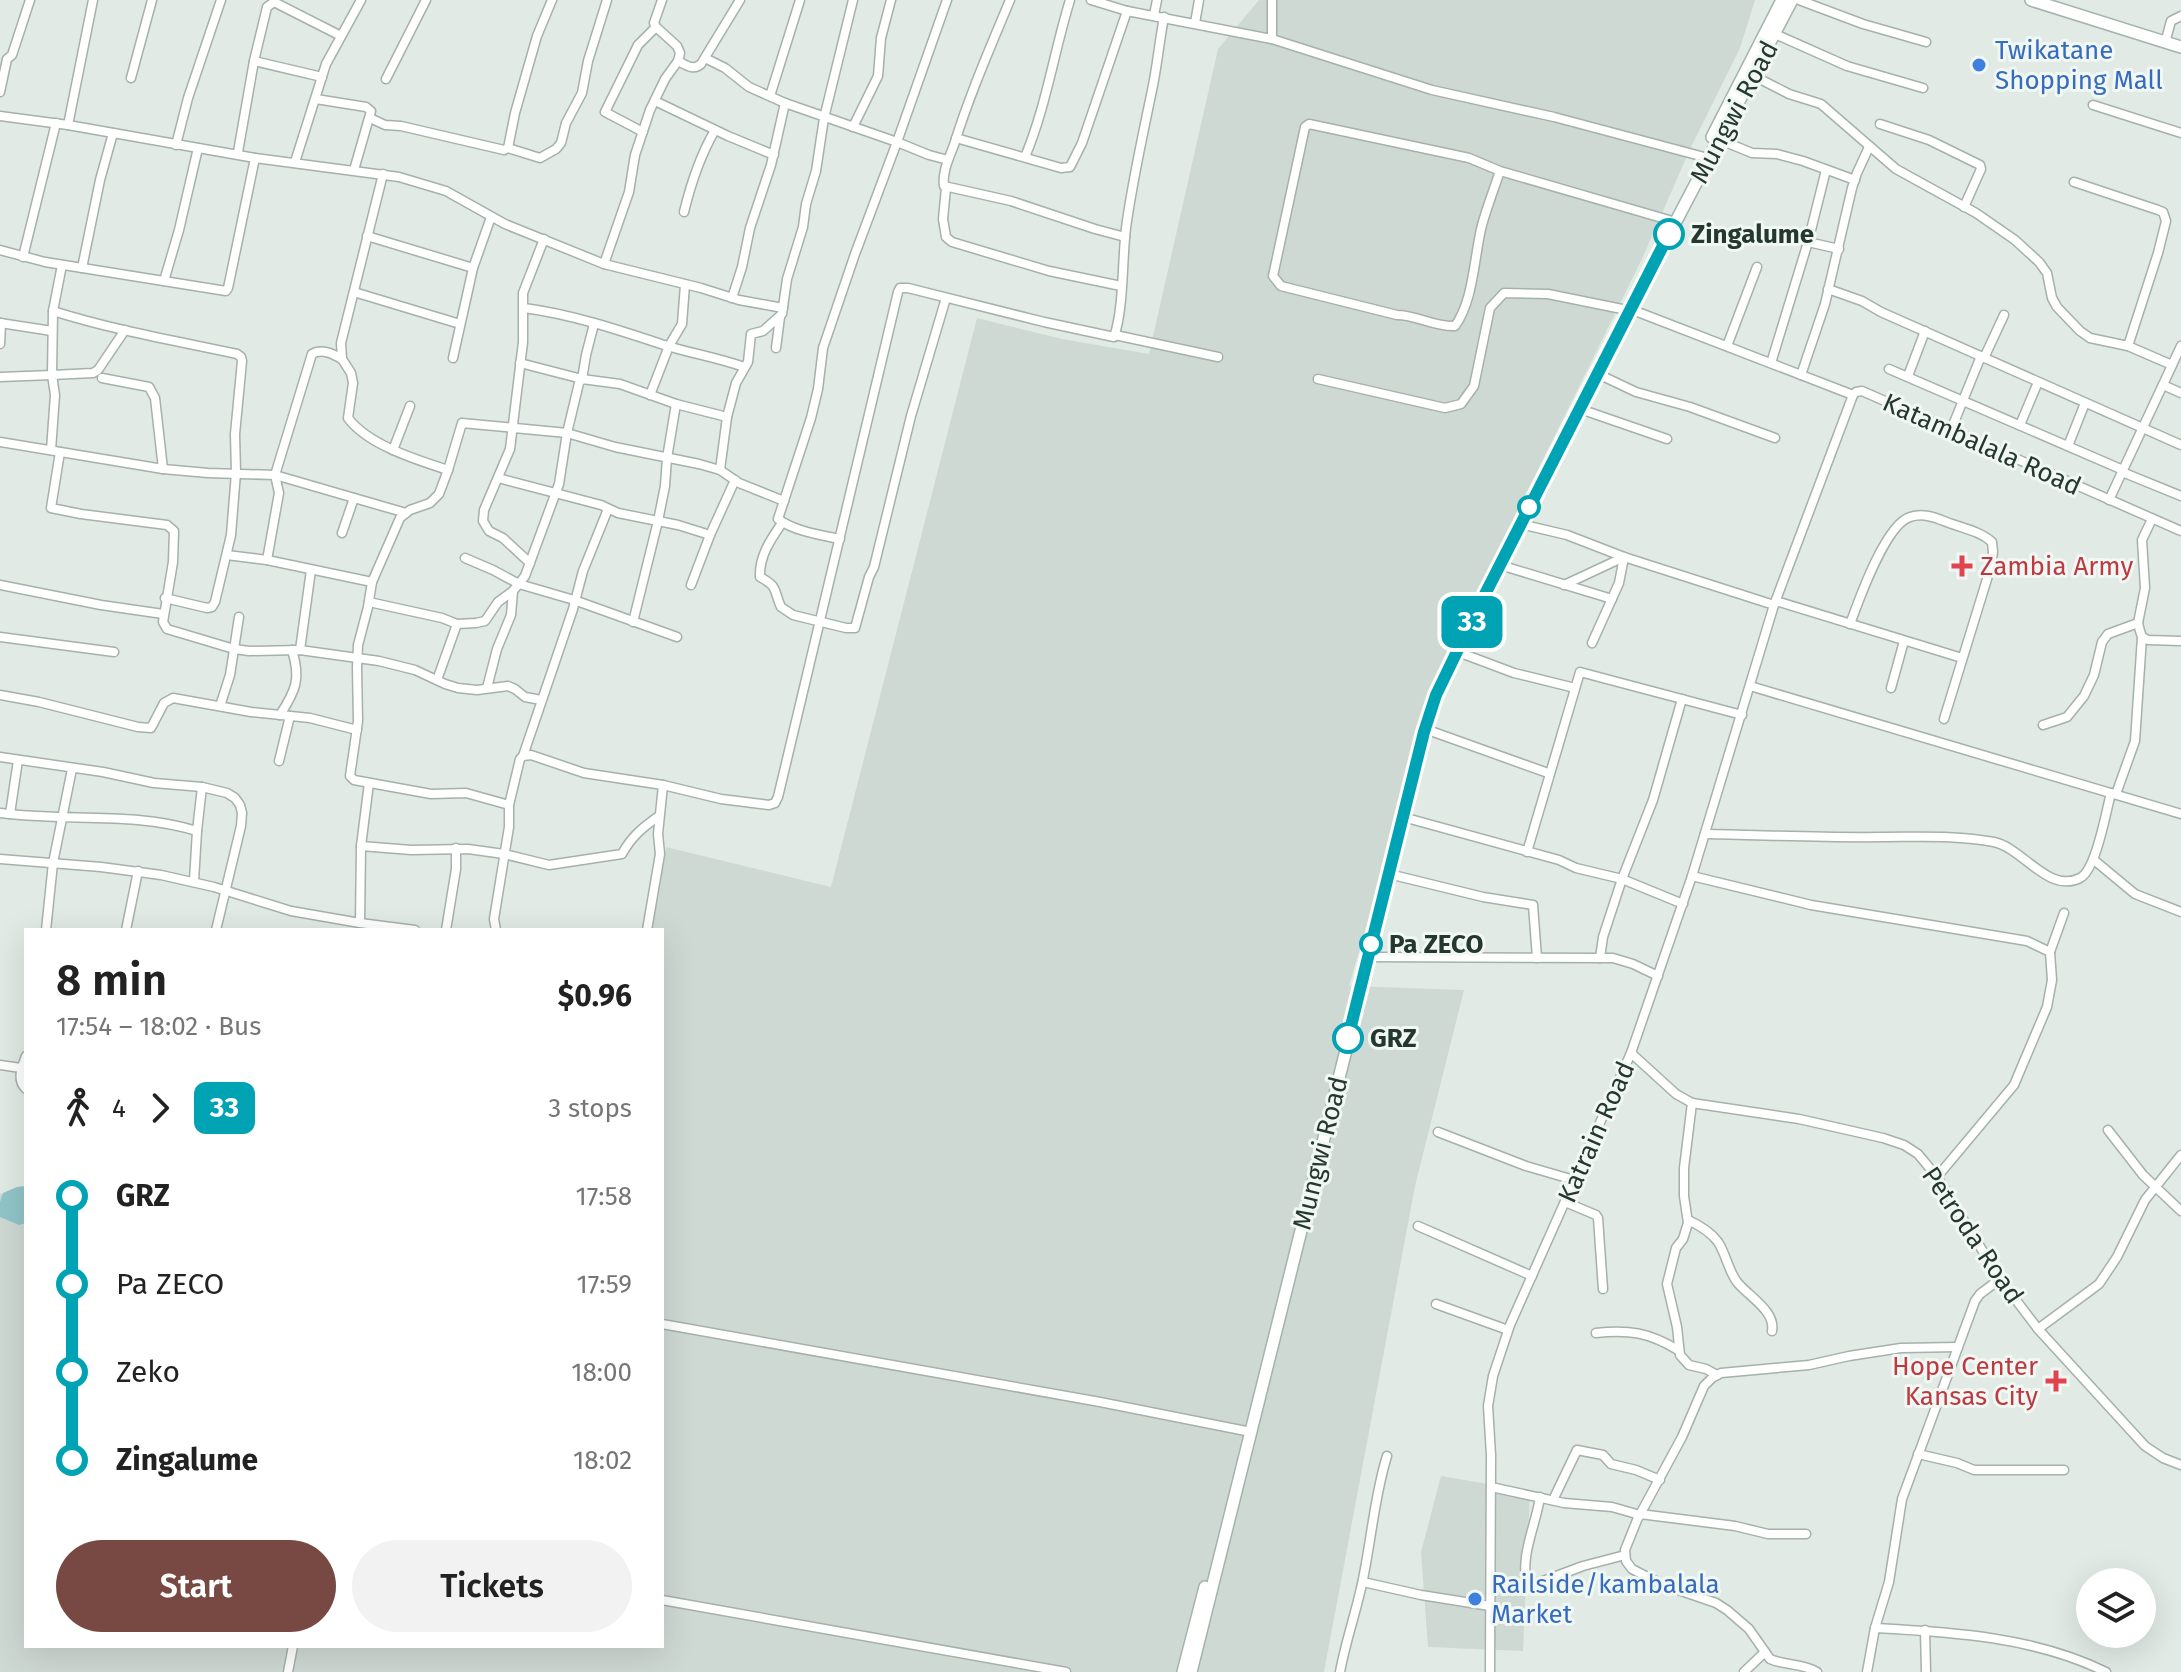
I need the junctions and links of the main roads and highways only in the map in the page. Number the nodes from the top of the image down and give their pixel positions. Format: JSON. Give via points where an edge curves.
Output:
{"nodes":[{"id":1,"x":1782,"y":0,"type":"edge"},
{"id":2,"x":1792,"y":0,"type":"edge"},
{"id":3,"x":2031,"y":0,"type":"edge"},
{"id":4,"x":2181,"y":47,"type":"edge"},
{"id":5,"x":1705,"y":158,"type":"junction"},
{"id":6,"x":1626,"y":309,"type":"junction"},
{"id":7,"x":1247,"y":1431,"type":"junction"},
{"id":8,"x":1183,"y":1672,"type":"edge"},
{"id":9,"x":1191,"y":1672,"type":"edge"}],
"edges":[{"from":1,"to":5,"type":"main road","name":"Mungwi Road"},
{"from":2,"to":5,"type":"main road","name":"Mungwi Road"},
{"from":3,"to":4,"type":"main road"},
{"from":5,"to":6,"type":"main road","name":"Mungwi Road"},
{"from":5,"to":6,"type":"main road","name":"Mungwi Road"},
{"from":6,"to":7,"type":"main road","name":"Mungwi Road","via":[[1436,695]]},
{"from":6,"to":7,"type":"main road","name":"Mungwi Road","via":[[1427,707]]},
{"from":7,"to":8,"type":"main road","name":"Mungwi Road"},
{"from":7,"to":9,"type":"main road","name":"Mungwi Road"}]}
